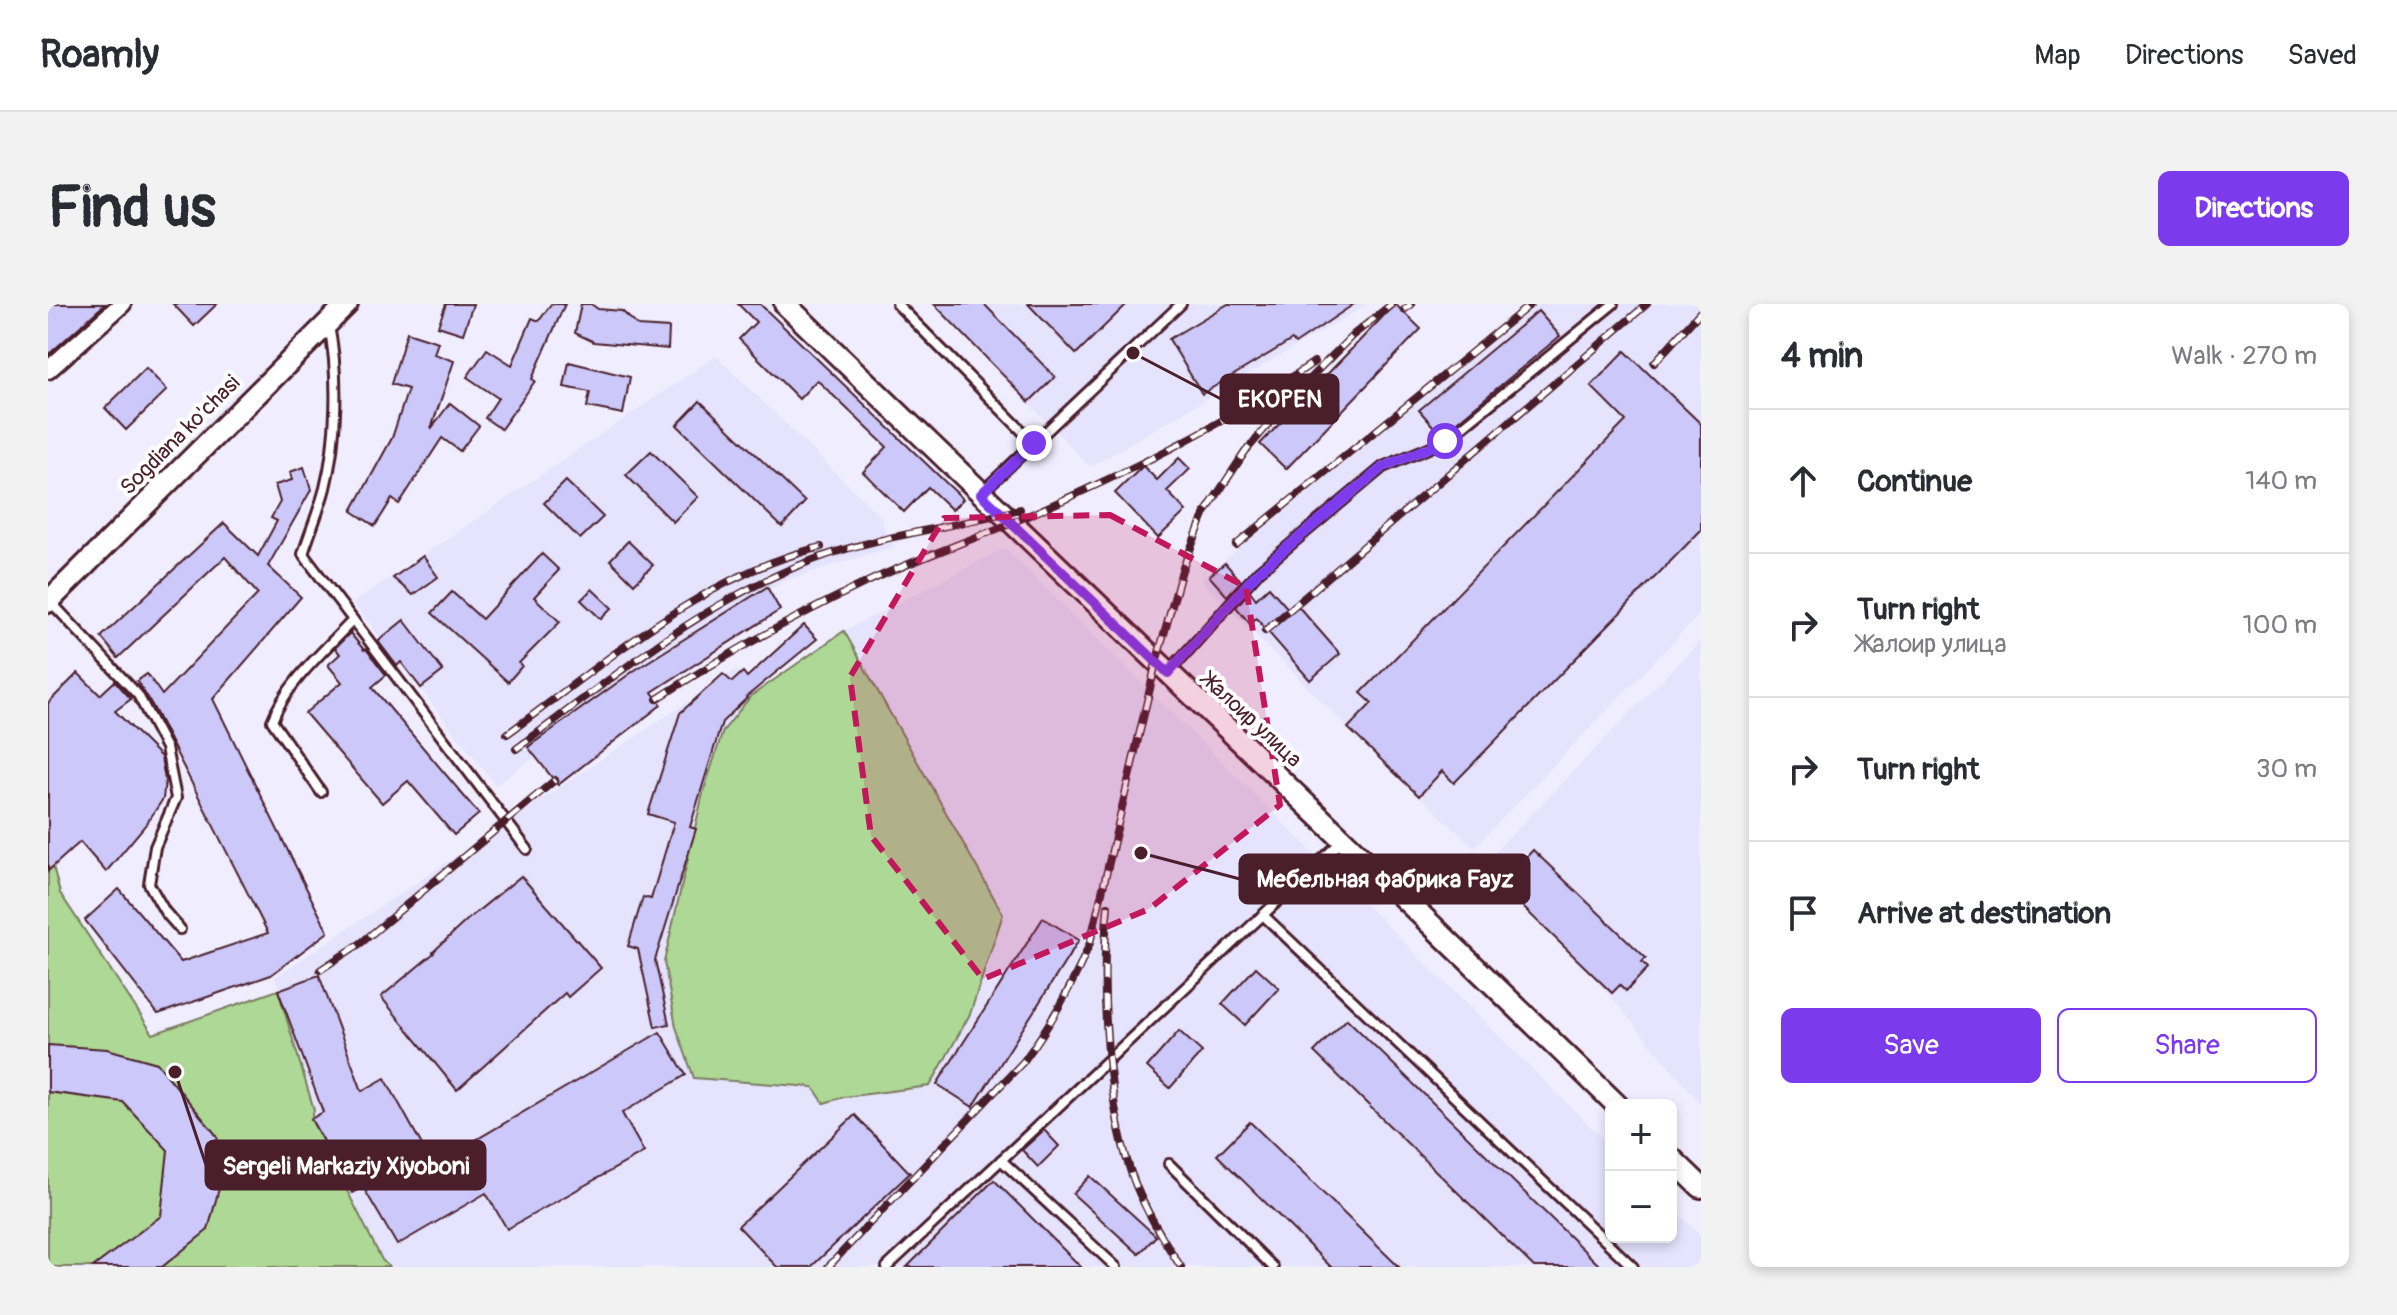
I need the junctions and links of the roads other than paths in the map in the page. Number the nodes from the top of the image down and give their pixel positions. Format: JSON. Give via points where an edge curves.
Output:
{"nodes":[{"id":1,"x":122,"y":304,"type":"edge"},
{"id":2,"x":347,"y":304,"type":"edge"},
{"id":3,"x":785,"y":304,"type":"edge"},
{"id":4,"x":897,"y":304,"type":"edge"},
{"id":5,"x":1181,"y":304,"type":"edge"},
{"id":6,"x":1613,"y":304,"type":"edge"},
{"id":7,"x":328,"y":321,"type":"junction"},
{"id":8,"x":48,"y":370,"type":"edge"},
{"id":9,"x":1034,"y":443,"type":"junction"},
{"id":10,"x":981,"y":494,"type":"junction"},
{"id":11,"x":49,"y":601,"type":"edge"},
{"id":12,"x":353,"y":620,"type":"junction"},
{"id":13,"x":1168,"y":673,"type":"junction"},
{"id":14,"x":321,"y":792,"type":"dead end"},
{"id":15,"x":1345,"y":839,"type":"junction"},
{"id":16,"x":527,"y":849,"type":"dead end"},
{"id":17,"x":1263,"y":915,"type":"junction"},
{"id":18,"x":180,"y":929,"type":"dead end"},
{"id":19,"x":1611,"y":1099,"type":"edge"},
{"id":20,"x":1001,"y":1160,"type":"junction"},
{"id":21,"x":1169,"y":1164,"type":"dead end"},
{"id":22,"x":1677,"y":1164,"type":"edge"},
{"id":23,"x":1701,"y":1187,"type":"edge"},
{"id":24,"x":887,"y":1267,"type":"edge"},
{"id":25,"x":1116,"y":1267,"type":"edge"},
{"id":26,"x":1273,"y":1267,"type":"edge"},
{"id":27,"x":1633,"y":1267,"type":"edge"}],
"edges":[{"from":1,"to":8,"type":"street"},
{"from":2,"to":7,"type":"street","name":"Sogdiana ko'chasi"},
{"from":3,"to":10,"type":"street","name":"Жалоир улица"},
{"from":4,"to":9,"type":"lane"},
{"from":5,"to":9,"type":"lane"},
{"from":6,"to":13,"type":"lane","via":[[1445,441],[1372,476],[1259,571]]},
{"from":7,"to":11,"type":"street","name":"Sogdiana ko'chasi"},
{"from":7,"to":12,"type":"lane","via":[[335,357],[335,409],[325,486],[303,554]]},
{"from":9,"to":10,"type":"lane"},
{"from":10,"to":13,"type":"street","name":"Жалоир улица"},
{"from":11,"to":18,"type":"lane","via":[[138,695],[166,748],[176,798],[155,847],[149,884]]},
{"from":12,"to":14,"type":"lane","via":[[306,672],[272,721]]},
{"from":12,"to":16,"type":"lane"},
{"from":13,"to":15,"type":"street","name":"Жалоир улица"},
{"from":15,"to":17,"type":"lane"},
{"from":15,"to":19,"type":"street","name":"Жалоир улица"},
{"from":17,"to":20,"type":"lane"},
{"from":17,"to":27,"type":"lane"},
{"from":20,"to":24,"type":"lane"},
{"from":20,"to":25,"type":"lane"},
{"from":21,"to":26,"type":"lane"},
{"from":22,"to":23,"type":"street"}]}
